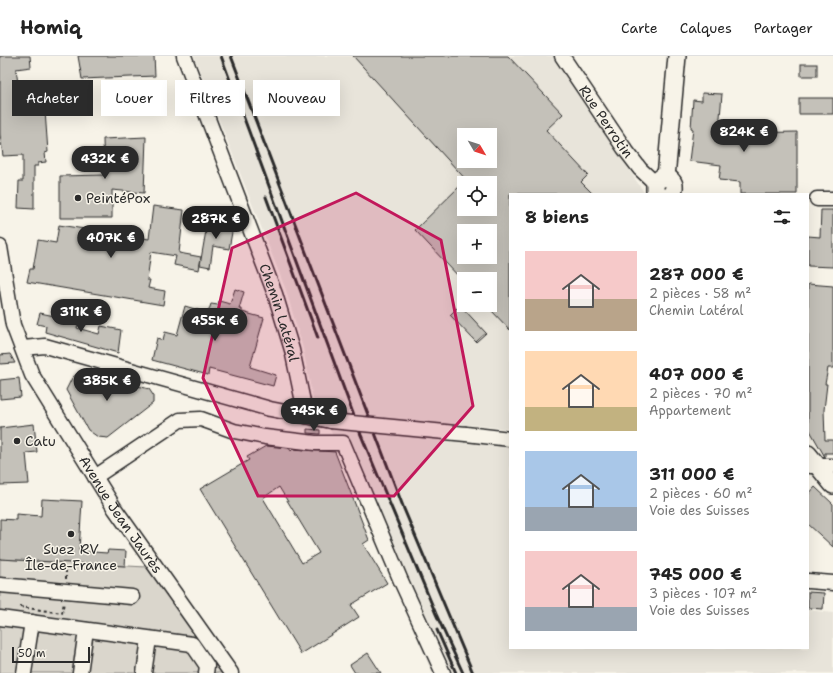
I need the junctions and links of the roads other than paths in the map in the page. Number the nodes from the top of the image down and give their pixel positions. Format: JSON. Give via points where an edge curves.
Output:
{"nodes":[{"id":1,"x":184,"y":56,"type":"edge"},
{"id":2,"x":562,"y":56,"type":"edge"},
{"id":3,"x":677,"y":56,"type":"edge"},
{"id":4,"x":659,"y":185,"type":"edge"},
{"id":5,"x":672,"y":193,"type":"edge"},
{"id":6,"x":817,"y":199,"type":"dead end"},
{"id":7,"x":833,"y":199,"type":"edge"},
{"id":8,"x":0,"y":247,"type":"edge"},
{"id":9,"x":3,"y":280,"type":"edge"},
{"id":10,"x":23,"y":348,"type":"junction"},
{"id":11,"x":306,"y":416,"type":"junction"},
{"id":12,"x":509,"y":439,"type":"edge"},
{"id":13,"x":811,"y":462,"type":"edge"},
{"id":14,"x":833,"y":466,"type":"edge"},
{"id":15,"x":95,"y":477,"type":"junction"},
{"id":16,"x":833,"y":485,"type":"edge"},
{"id":17,"x":809,"y":582,"type":"edge"},
{"id":18,"x":833,"y":583,"type":"edge"},
{"id":19,"x":0,"y":585,"type":"edge"},
{"id":20,"x":132,"y":598,"type":"dead end"},
{"id":21,"x":0,"y":618,"type":"edge"},
{"id":22,"x":32,"y":622,"type":"junction"},
{"id":23,"x":86,"y":630,"type":"junction"},
{"id":24,"x":149,"y":638,"type":"junction"},
{"id":25,"x":24,"y":673,"type":"edge"},
{"id":26,"x":80,"y":673,"type":"edge"},
{"id":27,"x":144,"y":673,"type":"edge"},
{"id":28,"x":206,"y":673,"type":"edge"},
{"id":29,"x":231,"y":673,"type":"edge"},
{"id":30,"x":443,"y":673,"type":"edge"}],
"edges":[{"from":1,"to":11,"type":"street","name":"Chemin Latéral","via":[[275,294],[292,350]]},
{"from":2,"to":4,"type":"street","name":"Rue Perrotin","via":[[628,154],[640,169]]},
{"from":3,"to":4,"type":"main road"},
{"from":4,"to":5,"type":"main road","via":[[674,183]]},
{"from":6,"to":7,"type":"street"},
{"from":8,"to":9,"type":"street","name":"Avenue Jean Jaurès"},
{"from":9,"to":10,"type":"street","name":"Avenue Jean Jaurès","via":[[13,325]]},
{"from":10,"to":11,"type":"street","via":[[45,346],[270,409]]},
{"from":10,"to":15,"type":"street","name":"Avenue Jean Jaurès","via":[[32,375]]},
{"from":11,"to":12,"type":"street","bridge":true},
{"from":13,"to":14,"type":"street"},
{"from":13,"to":16,"type":"main road"},
{"from":15,"to":29,"type":"street","name":"Avenue Jean Jaurès"},
{"from":15,"to":30,"type":"street","via":[[180,420],[201,419],[234,431],[265,438],[343,443],[401,582]]},
{"from":17,"to":18,"type":"street"},
{"from":19,"to":20,"type":"street"},
{"from":21,"to":22,"type":"street"},
{"from":22,"to":23,"type":"street"},
{"from":22,"to":25,"type":"street"},
{"from":23,"to":24,"type":"street"},
{"from":23,"to":26,"type":"street"},
{"from":24,"to":27,"type":"street"},
{"from":24,"to":28,"type":"street","via":[[192,644],[207,666]]}]}
